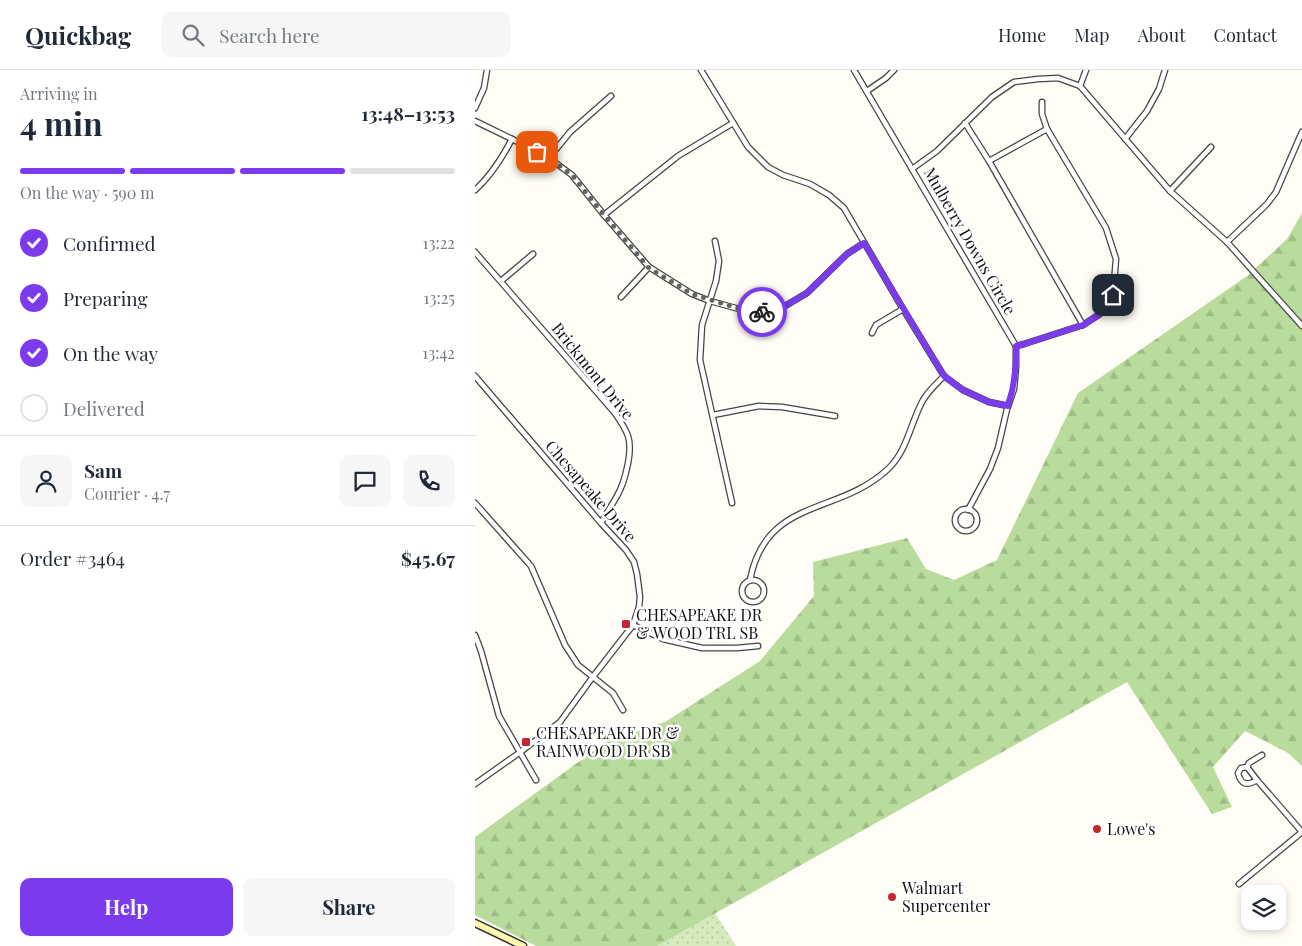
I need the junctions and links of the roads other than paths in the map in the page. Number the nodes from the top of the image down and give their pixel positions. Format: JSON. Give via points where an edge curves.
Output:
{"nodes":[{"id":1,"x":487,"y":70,"type":"edge"},
{"id":2,"x":701,"y":70,"type":"edge"},
{"id":3,"x":854,"y":70,"type":"edge"},
{"id":4,"x":894,"y":70,"type":"edge"},
{"id":5,"x":1086,"y":70,"type":"edge"},
{"id":6,"x":1165,"y":70,"type":"edge"},
{"id":7,"x":1080,"y":86,"type":"junction"},
{"id":8,"x":867,"y":92,"type":"junction"},
{"id":9,"x":611,"y":96,"type":"dead end"},
{"id":10,"x":1042,"y":102,"type":"dead end"},
{"id":11,"x":475,"y":108,"type":"edge"},
{"id":12,"x":475,"y":122,"type":"edge"},
{"id":13,"x":733,"y":123,"type":"junction"},
{"id":14,"x":965,"y":123,"type":"junction"},
{"id":15,"x":1047,"y":129,"type":"junction"},
{"id":16,"x":1302,"y":132,"type":"edge"},
{"id":17,"x":512,"y":139,"type":"junction"},
{"id":18,"x":1125,"y":139,"type":"junction"},
{"id":19,"x":1211,"y":147,"type":"dead end"},
{"id":20,"x":549,"y":158,"type":"junction"},
{"id":21,"x":989,"y":160,"type":"junction"},
{"id":22,"x":912,"y":169,"type":"junction"},
{"id":23,"x":475,"y":190,"type":"edge"},
{"id":24,"x":1170,"y":191,"type":"junction"},
{"id":25,"x":604,"y":215,"type":"junction"},
{"id":26,"x":715,"y":241,"type":"dead end"},
{"id":27,"x":1227,"y":242,"type":"junction"},
{"id":28,"x":864,"y":243,"type":"junction"},
{"id":29,"x":475,"y":252,"type":"edge"},
{"id":30,"x":533,"y":254,"type":"dead end"},
{"id":31,"x":649,"y":268,"type":"junction"},
{"id":32,"x":501,"y":281,"type":"junction"},
{"id":33,"x":621,"y":297,"type":"dead end"},
{"id":34,"x":710,"y":301,"type":"junction"},
{"id":35,"x":903,"y":309,"type":"junction"},
{"id":36,"x":1083,"y":325,"type":"junction"},
{"id":37,"x":1302,"y":326,"type":"edge"},
{"id":38,"x":872,"y":333,"type":"dead end"},
{"id":39,"x":1016,"y":346,"type":"junction"},
{"id":40,"x":475,"y":376,"type":"edge"},
{"id":41,"x":944,"y":376,"type":"junction"},
{"id":42,"x":1008,"y":406,"type":"junction"},
{"id":43,"x":713,"y":415,"type":"junction"},
{"id":44,"x":835,"y":416,"type":"dead end"},
{"id":45,"x":475,"y":503,"type":"edge"},
{"id":46,"x":732,"y":503,"type":"dead end"},
{"id":47,"x":969,"y":510,"type":"junction"},
{"id":48,"x":601,"y":523,"type":"junction"},
{"id":49,"x":750,"y":580,"type":"junction"},
{"id":50,"x":633,"y":625,"type":"junction"},
{"id":51,"x":475,"y":636,"type":"edge"},
{"id":52,"x":758,"y":646,"type":"dead end"},
{"id":53,"x":592,"y":678,"type":"junction"},
{"id":54,"x":623,"y":710,"type":"dead end"},
{"id":55,"x":519,"y":753,"type":"junction"},
{"id":56,"x":1262,"y":755,"type":"dead end"},
{"id":57,"x":1247,"y":767,"type":"junction"},
{"id":58,"x":535,"y":780,"type":"dead end"},
{"id":59,"x":1257,"y":780,"type":"junction"},
{"id":60,"x":475,"y":784,"type":"edge"},
{"id":61,"x":1302,"y":832,"type":"edge"},
{"id":62,"x":1239,"y":884,"type":"dead end"},
{"id":63,"x":475,"y":923,"type":"edge"},
{"id":64,"x":523,"y":946,"type":"edge"}],
"edges":[{"from":1,"to":11,"type":"street","via":[[484,88]]},
{"from":2,"to":13,"type":"street"},
{"from":3,"to":8,"type":"street"},
{"from":4,"to":8,"type":"street"},
{"from":5,"to":7,"type":"street"},
{"from":6,"to":18,"type":"street","via":[[1147,111]]},
{"from":7,"to":14,"type":"street","name":"Mulberry Downs Circle","via":[[1058,78],[1014,82],[992,97]]},
{"from":7,"to":18,"type":"street"},
{"from":8,"to":22,"type":"street"},
{"from":9,"to":20,"type":"street","via":[[570,132]]},
{"from":10,"to":15,"type":"street"},
{"from":12,"to":17,"type":"street"},
{"from":13,"to":25,"type":"street","via":[[678,156]]},
{"from":13,"to":28,"type":"street","via":[[748,147],[768,167],[834,198],[844,208]]},
{"from":14,"to":21,"type":"street"},
{"from":14,"to":22,"type":"street","name":"Mulberry Downs Circle","via":[[937,151]]},
{"from":15,"to":21,"type":"street"},
{"from":15,"to":36,"type":"street","via":[[1106,228],[1117,259],[1113,295],[1100,314]]},
{"from":16,"to":27,"type":"street","via":[[1276,192]]},
{"from":17,"to":20,"type":"street"},
{"from":17,"to":23,"type":"street","via":[[502,158]]},
{"from":18,"to":24,"type":"street"},
{"from":19,"to":24,"type":"street"},
{"from":20,"to":25,"type":"street","via":[[572,175]]},
{"from":21,"to":36,"type":"street"},
{"from":22,"to":39,"type":"street","name":"Mulberry Downs Circle"},
{"from":24,"to":27,"type":"street"},
{"from":25,"to":31,"type":"street"},
{"from":26,"to":34,"type":"street","via":[[719,261]]},
{"from":27,"to":37,"type":"street"},
{"from":28,"to":34,"type":"street","via":[[847,254],[807,293],[785,306],[750,312]]},
{"from":28,"to":35,"type":"street"},
{"from":29,"to":32,"type":"street","name":"Brickmont Drive"},
{"from":30,"to":32,"type":"street"},
{"from":31,"to":33,"type":"street"},
{"from":31,"to":34,"type":"street"},
{"from":32,"to":48,"type":"street","name":"Brickmont Drive","via":[[614,412],[629,437],[630,452],[619,495]]},
{"from":34,"to":43,"type":"street","via":[[702,325],[700,360]]},
{"from":35,"to":38,"type":"street","via":[[876,325]]},
{"from":35,"to":41,"type":"street"},
{"from":36,"to":39,"type":"street"},
{"from":39,"to":42,"type":"street","via":[[1014,390]]},
{"from":40,"to":48,"type":"street","name":"Chesapeake Drive"},
{"from":41,"to":42,"type":"street","via":[[963,390],[989,402]]},
{"from":41,"to":49,"type":"street","via":[[923,400],[901,453],[889,468],[850,494],[784,522],[763,542]]},
{"from":42,"to":47,"type":"street","via":[[998,448]]},
{"from":43,"to":44,"type":"street","via":[[759,406]]},
{"from":43,"to":46,"type":"street"},
{"from":45,"to":53,"type":"street","via":[[531,566],[565,645],[578,665]]},
{"from":47,"to":47,"type":"street","via":[[959,512],[955,518],[963,531],[974,528],[977,521]]},
{"from":48,"to":50,"type":"street","name":"Chesapeake Drive","via":[[626,550],[636,568],[640,597]]},
{"from":49,"to":49,"type":"street","via":[[761,583],[764,589],[758,601],[747,601],[742,595],[742,587]]},
{"from":50,"to":52,"type":"street","via":[[663,639],[702,648]]},
{"from":50,"to":53,"type":"street","name":"Chesapeake Drive"},
{"from":51,"to":55,"type":"street","via":[[499,716]]},
{"from":53,"to":54,"type":"street","via":[[613,693]]},
{"from":53,"to":55,"type":"street","name":"Chesapeake Drive","via":[[560,722]]},
{"from":55,"to":58,"type":"street"},
{"from":55,"to":60,"type":"street","name":"Chesapeake Drive"},
{"from":56,"to":57,"type":"street"},
{"from":57,"to":59,"type":"street"},
{"from":57,"to":59,"type":"street","via":[[1241,768],[1239,778],[1249,784]]},
{"from":59,"to":61,"type":"street"},
{"from":61,"to":62,"type":"street"},
{"from":63,"to":64,"type":"street"}]}
